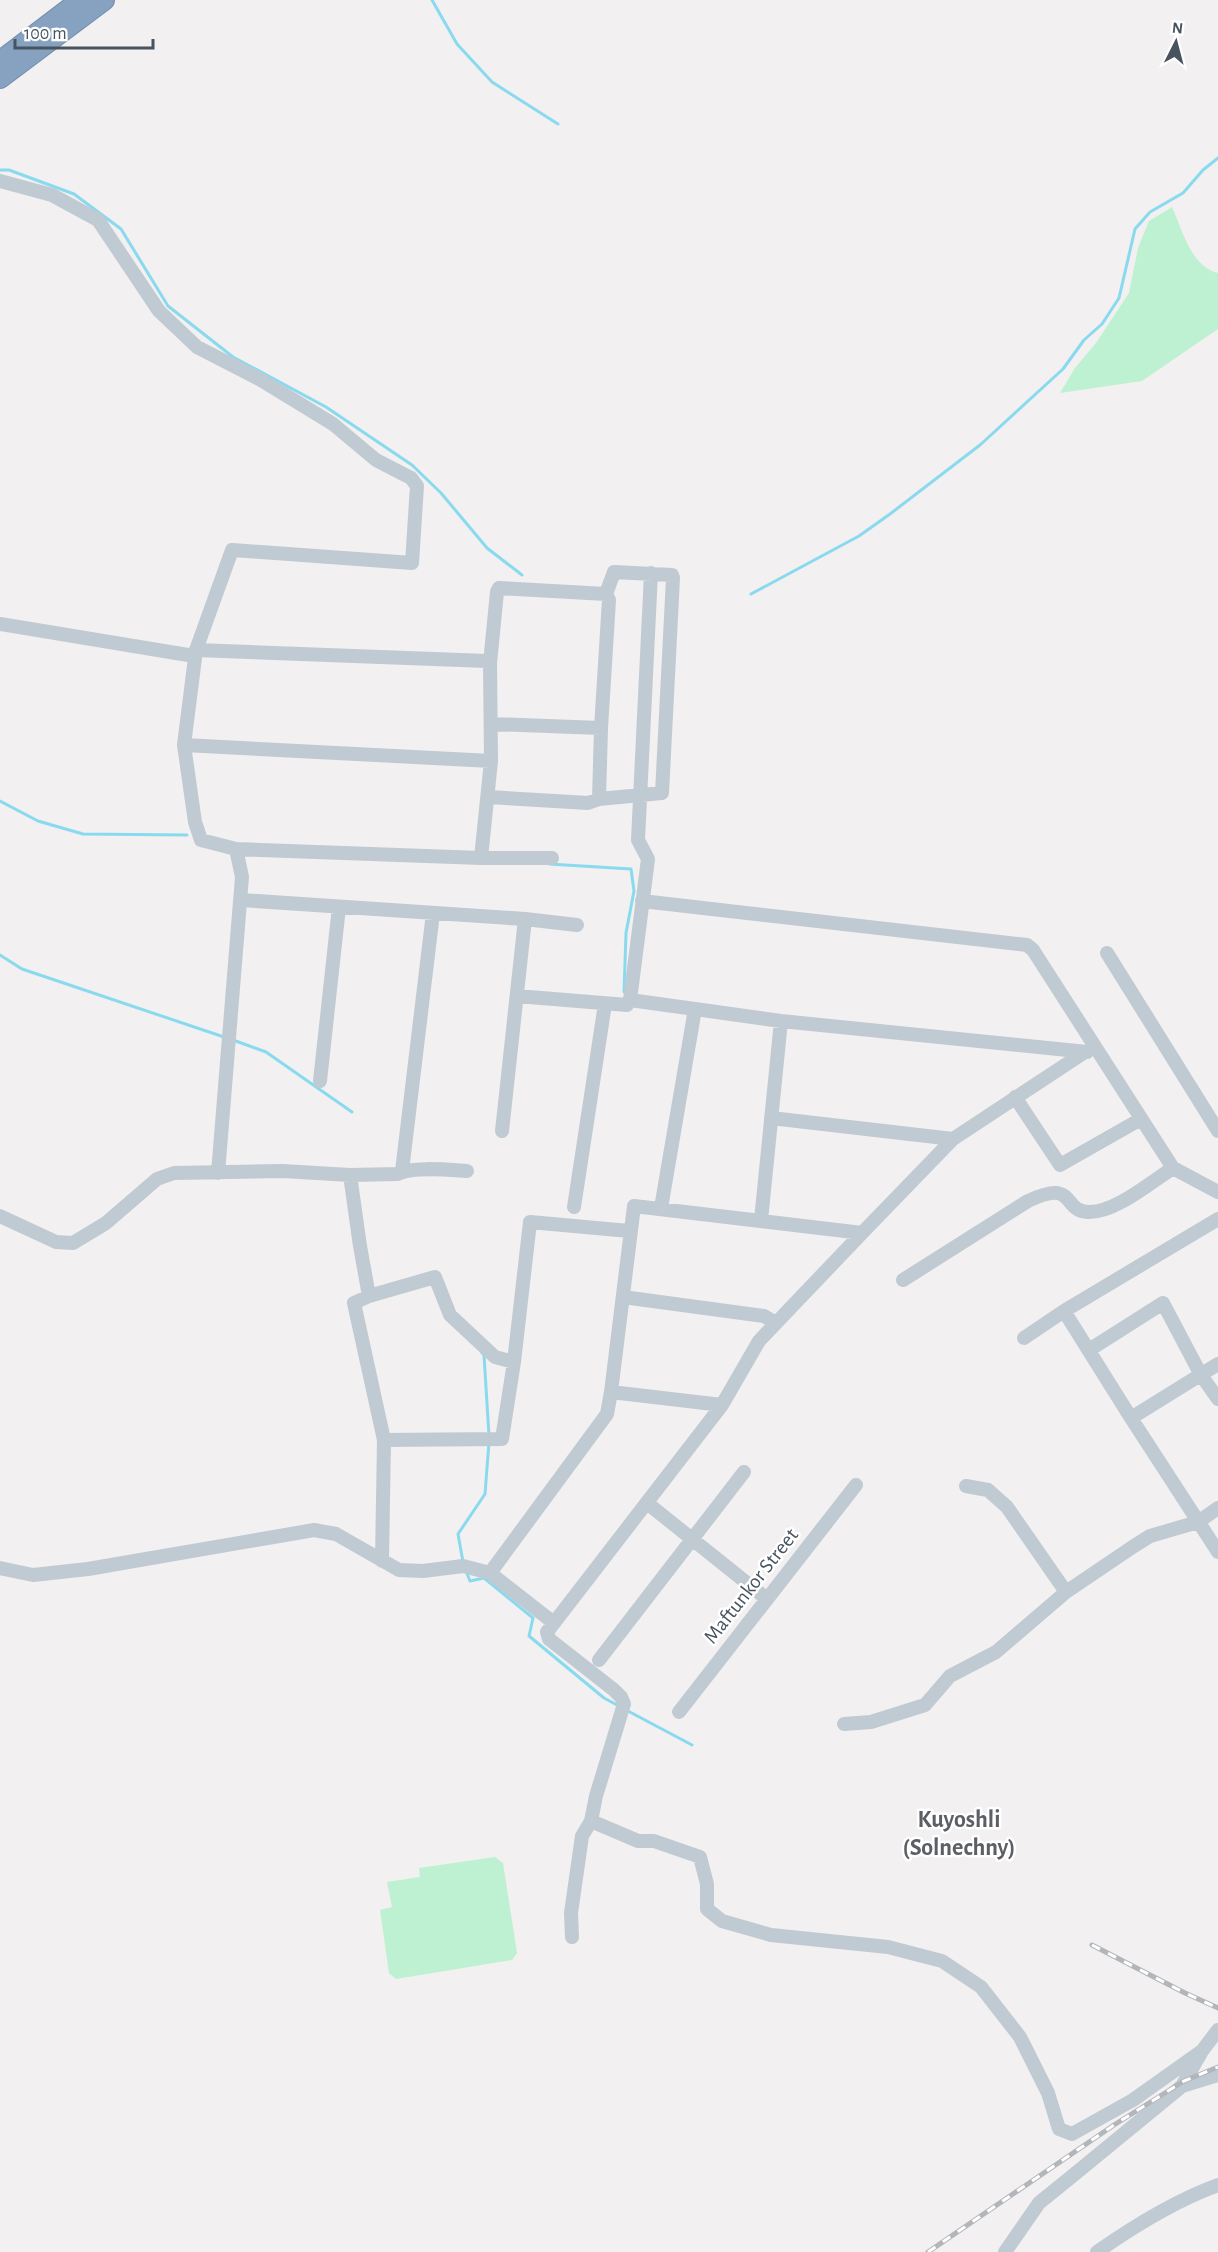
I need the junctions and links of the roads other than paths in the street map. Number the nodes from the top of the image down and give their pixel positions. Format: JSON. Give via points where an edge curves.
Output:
{"nodes":[{"id":1,"x":81,"y":0,"type":"edge"},
{"id":2,"x":104,"y":0,"type":"edge"},
{"id":3,"x":0,"y":62,"type":"edge"},
{"id":4,"x":0,"y":78,"type":"edge"},
{"id":5,"x":0,"y":181,"type":"edge"},
{"id":6,"x":651,"y":573,"type":"junction"},
{"id":7,"x":606,"y":594,"type":"junction"},
{"id":8,"x":0,"y":624,"type":"edge"},
{"id":9,"x":195,"y":653,"type":"junction"},
{"id":10,"x":490,"y":663,"type":"junction"},
{"id":11,"x":491,"y":724,"type":"junction"},
{"id":12,"x":601,"y":728,"type":"junction"},
{"id":13,"x":184,"y":745,"type":"junction"},
{"id":14,"x":491,"y":761,"type":"junction"},
{"id":15,"x":639,"y":796,"type":"junction"},
{"id":16,"x":488,"y":797,"type":"junction"},
{"id":17,"x":599,"y":798,"type":"junction"},
{"id":18,"x":236,"y":849,"type":"junction"},
{"id":19,"x":482,"y":858,"type":"junction"},
{"id":20,"x":552,"y":858,"type":"dead end"},
{"id":21,"x":241,"y":900,"type":"junction"},
{"id":22,"x":642,"y":901,"type":"junction"},
{"id":23,"x":339,"y":907,"type":"junction"},
{"id":24,"x":433,"y":914,"type":"junction"},
{"id":25,"x":525,"y":919,"type":"junction"},
{"id":26,"x":578,"y":925,"type":"dead end"},
{"id":27,"x":1107,"y":953,"type":"dead end"},
{"id":28,"x":516,"y":996,"type":"junction"},
{"id":29,"x":630,"y":1000,"type":"junction"},
{"id":30,"x":605,"y":1004,"type":"junction"},
{"id":31,"x":695,"y":1009,"type":"junction"},
{"id":32,"x":781,"y":1021,"type":"junction"},
{"id":33,"x":1091,"y":1050,"type":"junction"},
{"id":34,"x":320,"y":1081,"type":"dead end"},
{"id":35,"x":1015,"y":1097,"type":"junction"},
{"id":36,"x":771,"y":1118,"type":"junction"},
{"id":37,"x":1141,"y":1119,"type":"junction"},
{"id":38,"x":502,"y":1131,"type":"dead end"},
{"id":39,"x":1218,"y":1131,"type":"edge"},
{"id":40,"x":953,"y":1139,"type":"junction"},
{"id":41,"x":1173,"y":1168,"type":"junction"},
{"id":42,"x":402,"y":1171,"type":"junction"},
{"id":43,"x":467,"y":1171,"type":"dead end"},
{"id":44,"x":218,"y":1173,"type":"junction"},
{"id":45,"x":350,"y":1175,"type":"junction"},
{"id":46,"x":1218,"y":1192,"type":"edge"},
{"id":47,"x":574,"y":1207,"type":"dead end"},
{"id":48,"x":661,"y":1208,"type":"junction"},
{"id":49,"x":0,"y":1216,"type":"edge"},
{"id":50,"x":1218,"y":1219,"type":"edge"},
{"id":51,"x":761,"y":1220,"type":"junction"},
{"id":52,"x":629,"y":1232,"type":"junction"},
{"id":53,"x":862,"y":1233,"type":"junction"},
{"id":54,"x":903,"y":1280,"type":"dead end"},
{"id":55,"x":369,"y":1296,"type":"junction"},
{"id":56,"x":623,"y":1297,"type":"junction"},
{"id":57,"x":1064,"y":1311,"type":"junction"},
{"id":58,"x":776,"y":1323,"type":"junction"},
{"id":59,"x":1024,"y":1338,"type":"dead end"},
{"id":60,"x":1089,"y":1350,"type":"junction"},
{"id":61,"x":514,"y":1362,"type":"junction"},
{"id":62,"x":1218,"y":1364,"type":"edge"},
{"id":63,"x":1201,"y":1375,"type":"junction"},
{"id":64,"x":611,"y":1392,"type":"junction"},
{"id":65,"x":1218,"y":1399,"type":"edge"},
{"id":66,"x":722,"y":1405,"type":"junction"},
{"id":67,"x":1131,"y":1418,"type":"junction"},
{"id":68,"x":384,"y":1440,"type":"junction"},
{"id":69,"x":744,"y":1472,"type":"dead end"},
{"id":70,"x":855,"y":1485,"type":"dead end"},
{"id":71,"x":966,"y":1486,"type":"dead end"},
{"id":72,"x":647,"y":1503,"type":"junction"},
{"id":73,"x":1218,"y":1508,"type":"edge"},
{"id":74,"x":1197,"y":1522,"type":"junction"},
{"id":75,"x":692,"y":1540,"type":"junction"},
{"id":76,"x":1218,"y":1552,"type":"edge"},
{"id":77,"x":382,"y":1562,"type":"junction"},
{"id":78,"x":0,"y":1568,"type":"edge"},
{"id":79,"x":490,"y":1573,"type":"junction"},
{"id":80,"x":1065,"y":1592,"type":"junction"},
{"id":81,"x":767,"y":1599,"type":"junction"},
{"id":82,"x":554,"y":1623,"type":"junction"},
{"id":83,"x":599,"y":1660,"type":"dead end"},
{"id":84,"x":680,"y":1712,"type":"dead end"},
{"id":85,"x":844,"y":1724,"type":"dead end"},
{"id":86,"x":591,"y":1821,"type":"junction"},
{"id":87,"x":572,"y":1936,"type":"dead end"},
{"id":88,"x":1218,"y":2030,"type":"edge"},
{"id":89,"x":1203,"y":2051,"type":"junction"},
{"id":90,"x":1218,"y":2075,"type":"edge"},
{"id":91,"x":1182,"y":2086,"type":"junction"},
{"id":92,"x":1218,"y":2186,"type":"edge"},
{"id":93,"x":1005,"y":2252,"type":"edge"},
{"id":94,"x":1097,"y":2252,"type":"edge"}],
"edges":[{"from":1,"to":3,"type":"highway"},
{"from":2,"to":4,"type":"highway"},
{"from":5,"to":9,"type":"street","via":[[52,195],[98,220],[159,311],[197,347],[333,424],[376,460],[411,478],[417,486],[412,562],[232,550]]},
{"from":6,"to":7,"type":"street","via":[[614,572]]},
{"from":6,"to":15,"type":"street"},
{"from":6,"to":15,"type":"street","via":[[672,575],[674,580],[662,793]]},
{"from":7,"to":10,"type":"street","via":[[499,588]]},
{"from":7,"to":12,"type":"street","via":[[609,600]]},
{"from":8,"to":9,"type":"street"},
{"from":9,"to":10,"type":"street"},
{"from":9,"to":13,"type":"street"},
{"from":10,"to":11,"type":"street"},
{"from":11,"to":12,"type":"street"},
{"from":11,"to":14,"type":"street"},
{"from":12,"to":17,"type":"street"},
{"from":13,"to":14,"type":"street"},
{"from":13,"to":18,"type":"street","via":[[201,840]]},
{"from":14,"to":16,"type":"street"},
{"from":15,"to":17,"type":"street"},
{"from":15,"to":22,"type":"street","via":[[638,840],[648,859]]},
{"from":16,"to":17,"type":"street","via":[[588,802]]},
{"from":16,"to":19,"type":"street"},
{"from":18,"to":19,"type":"street"},
{"from":18,"to":21,"type":"street","via":[[242,877]]},
{"from":19,"to":20,"type":"street"},
{"from":21,"to":23,"type":"street"},
{"from":21,"to":44,"type":"street"},
{"from":22,"to":29,"type":"street"},
{"from":22,"to":33,"type":"street","via":[[1021,943],[1033,950]]},
{"from":23,"to":24,"type":"street"},
{"from":23,"to":34,"type":"street"},
{"from":24,"to":25,"type":"street"},
{"from":24,"to":42,"type":"street"},
{"from":25,"to":26,"type":"street"},
{"from":25,"to":28,"type":"street"},
{"from":27,"to":39,"type":"street"},
{"from":28,"to":30,"type":"street"},
{"from":28,"to":38,"type":"street"},
{"from":29,"to":30,"type":"street","via":[[627,1005]]},
{"from":29,"to":31,"type":"street"},
{"from":30,"to":47,"type":"street"},
{"from":31,"to":32,"type":"street"},
{"from":31,"to":48,"type":"street"},
{"from":32,"to":33,"type":"street"},
{"from":32,"to":36,"type":"street"},
{"from":33,"to":35,"type":"street"},
{"from":33,"to":37,"type":"street"},
{"from":35,"to":37,"type":"street","via":[[1060,1165]]},
{"from":35,"to":40,"type":"street"},
{"from":36,"to":40,"type":"street"},
{"from":36,"to":51,"type":"street"},
{"from":37,"to":41,"type":"street"},
{"from":40,"to":53,"type":"street"},
{"from":41,"to":46,"type":"street"},
{"from":41,"to":54,"type":"street","via":[[1107,1209],[1079,1210],[1067,1197],[1047,1192]]},
{"from":42,"to":43,"type":"street"},
{"from":42,"to":45,"type":"street"},
{"from":44,"to":45,"type":"street"},
{"from":44,"to":49,"type":"street","via":[[174,1173],[157,1179],[106,1223],[73,1243],[56,1242]]},
{"from":45,"to":55,"type":"street"},
{"from":48,"to":51,"type":"street"},
{"from":48,"to":52,"type":"street","via":[[634,1206]]},
{"from":50,"to":57,"type":"street"},
{"from":51,"to":53,"type":"street"},
{"from":52,"to":56,"type":"street"},
{"from":52,"to":61,"type":"street","via":[[530,1222]]},
{"from":53,"to":58,"type":"street"},
{"from":55,"to":61,"type":"street","via":[[435,1277],[450,1315],[495,1357]]},
{"from":55,"to":68,"type":"street","via":[[354,1303]]},
{"from":56,"to":58,"type":"street","via":[[764,1316]]},
{"from":56,"to":64,"type":"street"},
{"from":57,"to":59,"type":"street"},
{"from":57,"to":60,"type":"street"},
{"from":58,"to":66,"type":"street","via":[[759,1341]]},
{"from":60,"to":63,"type":"street","via":[[1162,1303]]},
{"from":60,"to":67,"type":"street"},
{"from":61,"to":68,"type":"street","via":[[502,1439]]},
{"from":62,"to":63,"type":"street"},
{"from":63,"to":65,"type":"street"},
{"from":63,"to":67,"type":"street"},
{"from":64,"to":66,"type":"street"},
{"from":64,"to":79,"type":"street","via":[[607,1414]]},
{"from":66,"to":72,"type":"street"},
{"from":67,"to":74,"type":"street"},
{"from":68,"to":77,"type":"street"},
{"from":69,"to":75,"type":"street"},
{"from":70,"to":81,"type":"street","name":"Maftunkor Street"},
{"from":71,"to":80,"type":"street","via":[[988,1490],[1007,1507]]},
{"from":72,"to":75,"type":"street"},
{"from":72,"to":82,"type":"street"},
{"from":73,"to":74,"type":"street"},
{"from":74,"to":76,"type":"street"},
{"from":74,"to":80,"type":"street","via":[[1150,1536]]},
{"from":75,"to":81,"type":"street"},
{"from":75,"to":83,"type":"street"},
{"from":77,"to":78,"type":"street","via":[[336,1534],[314,1530],[77,1570],[33,1575]]},
{"from":77,"to":79,"type":"street","via":[[399,1570],[464,1566]]},
{"from":79,"to":82,"type":"street"},
{"from":80,"to":85,"type":"street","via":[[996,1652],[950,1676],[925,1705],[871,1722]]},
{"from":81,"to":84,"type":"street","name":"Maftunkor Street"},
{"from":82,"to":86,"type":"street","via":[[547,1632],[549,1639],[614,1690],[624,1704]]},
{"from":86,"to":87,"type":"street","via":[[582,1836],[578,1858]]},
{"from":86,"to":89,"type":"street","via":[[638,1841],[654,1841],[700,1857],[707,1884],[707,1909],[722,1922],[771,1935],[888,1947],[942,1961],[981,1987],[1020,2037],[1048,2093],[1059,2129],[1072,2133],[1133,2100]]},
{"from":88,"to":89,"type":"street"},
{"from":89,"to":91,"type":"street"},
{"from":90,"to":91,"type":"street"},
{"from":91,"to":93,"type":"street","via":[[1039,2203]]},
{"from":92,"to":94,"type":"street","via":[[1176,2203]]}]}
